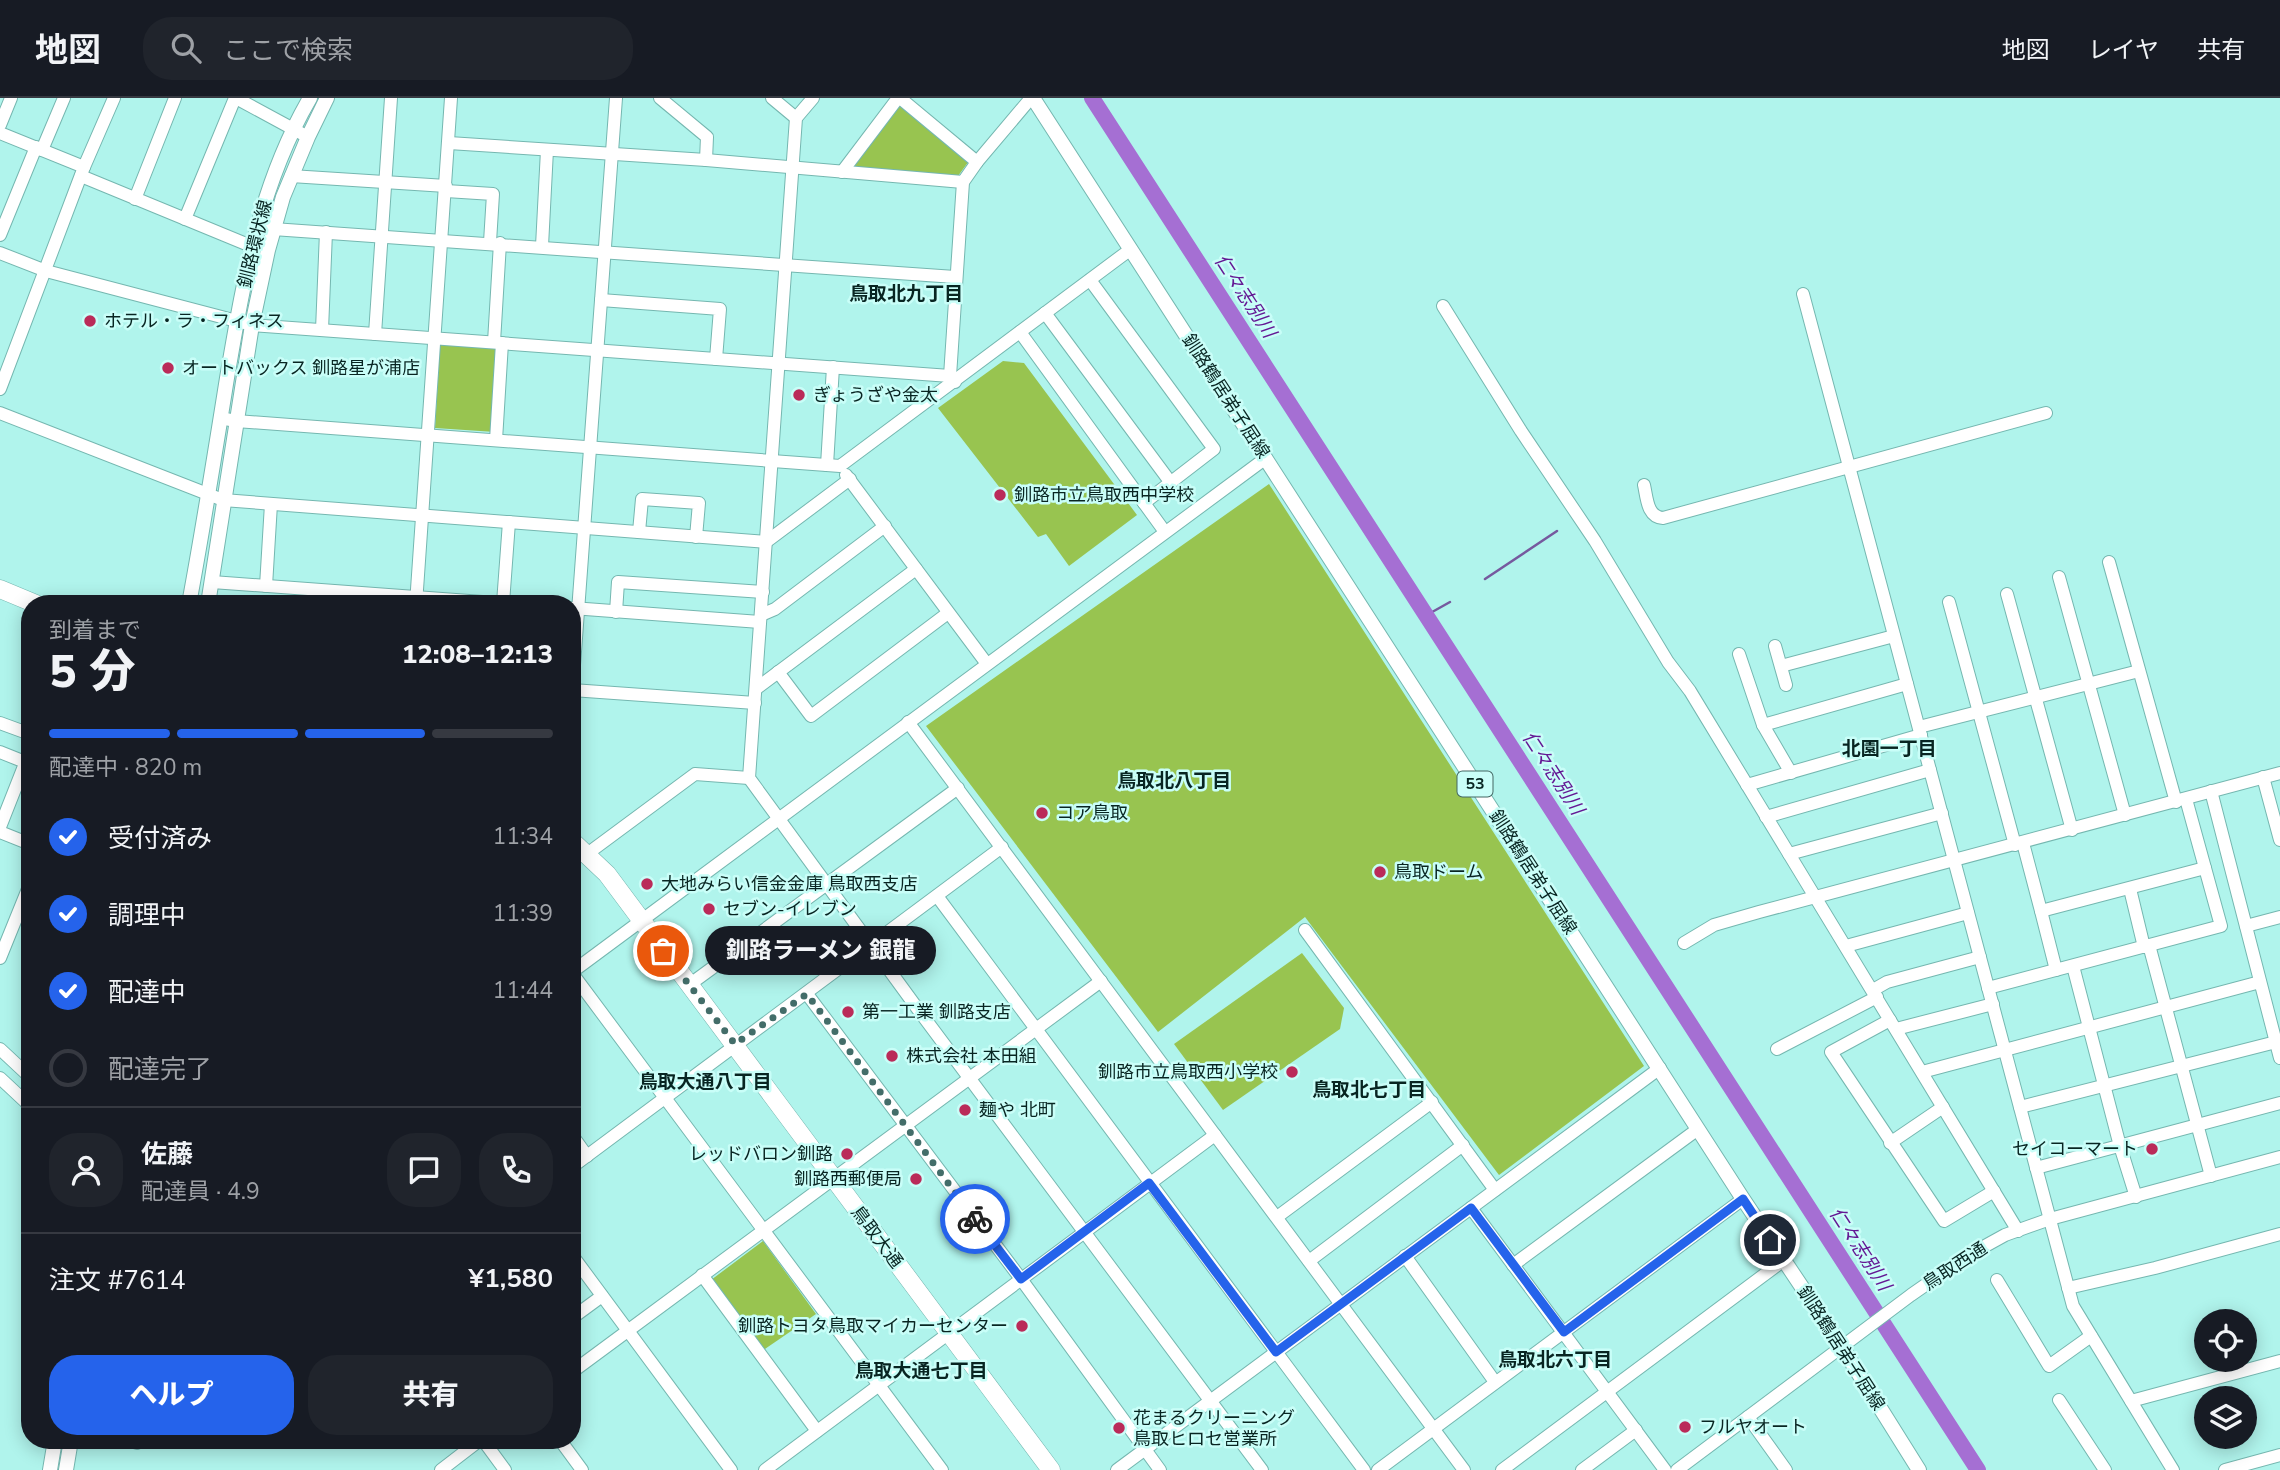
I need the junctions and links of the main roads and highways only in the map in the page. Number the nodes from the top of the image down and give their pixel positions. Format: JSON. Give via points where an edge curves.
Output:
{"nodes":[{"id":1,"x":310,"y":98,"type":"edge"},
{"id":2,"x":327,"y":98,"type":"edge"},
{"id":3,"x":1032,"y":98,"type":"edge"},
{"id":4,"x":0,"y":589,"type":"edge"},
{"id":5,"x":191,"y":595,"type":"edge"},
{"id":6,"x":210,"y":595,"type":"edge"},
{"id":7,"x":21,"y":598,"type":"edge"},
{"id":8,"x":581,"y":849,"type":"edge"},
{"id":9,"x":54,"y":1449,"type":"edge"},
{"id":10,"x":70,"y":1449,"type":"edge"},
{"id":11,"x":50,"y":1470,"type":"edge"},
{"id":12,"x":66,"y":1470,"type":"edge"},
{"id":13,"x":1051,"y":1470,"type":"edge"},
{"id":14,"x":1919,"y":1470,"type":"edge"}],
"edges":[{"from":1,"to":5,"type":"main road","name":"釧路環状線","via":[[272,177],[251,246]]},
{"from":2,"to":6,"type":"main road","name":"釧路環状線","via":[[291,176],[273,229],[252,325]]},
{"from":3,"to":14,"type":"main road","name":"釧路鶴居弟子屈線","number":"53","via":[[1743,1199],[1846,1344]]},
{"from":4,"to":7,"type":"highway"},
{"from":8,"to":13,"type":"highway","name":"鳥取大通","via":[[607,874]]},
{"from":9,"to":11,"type":"main road"},
{"from":10,"to":12,"type":"main road"}]}
